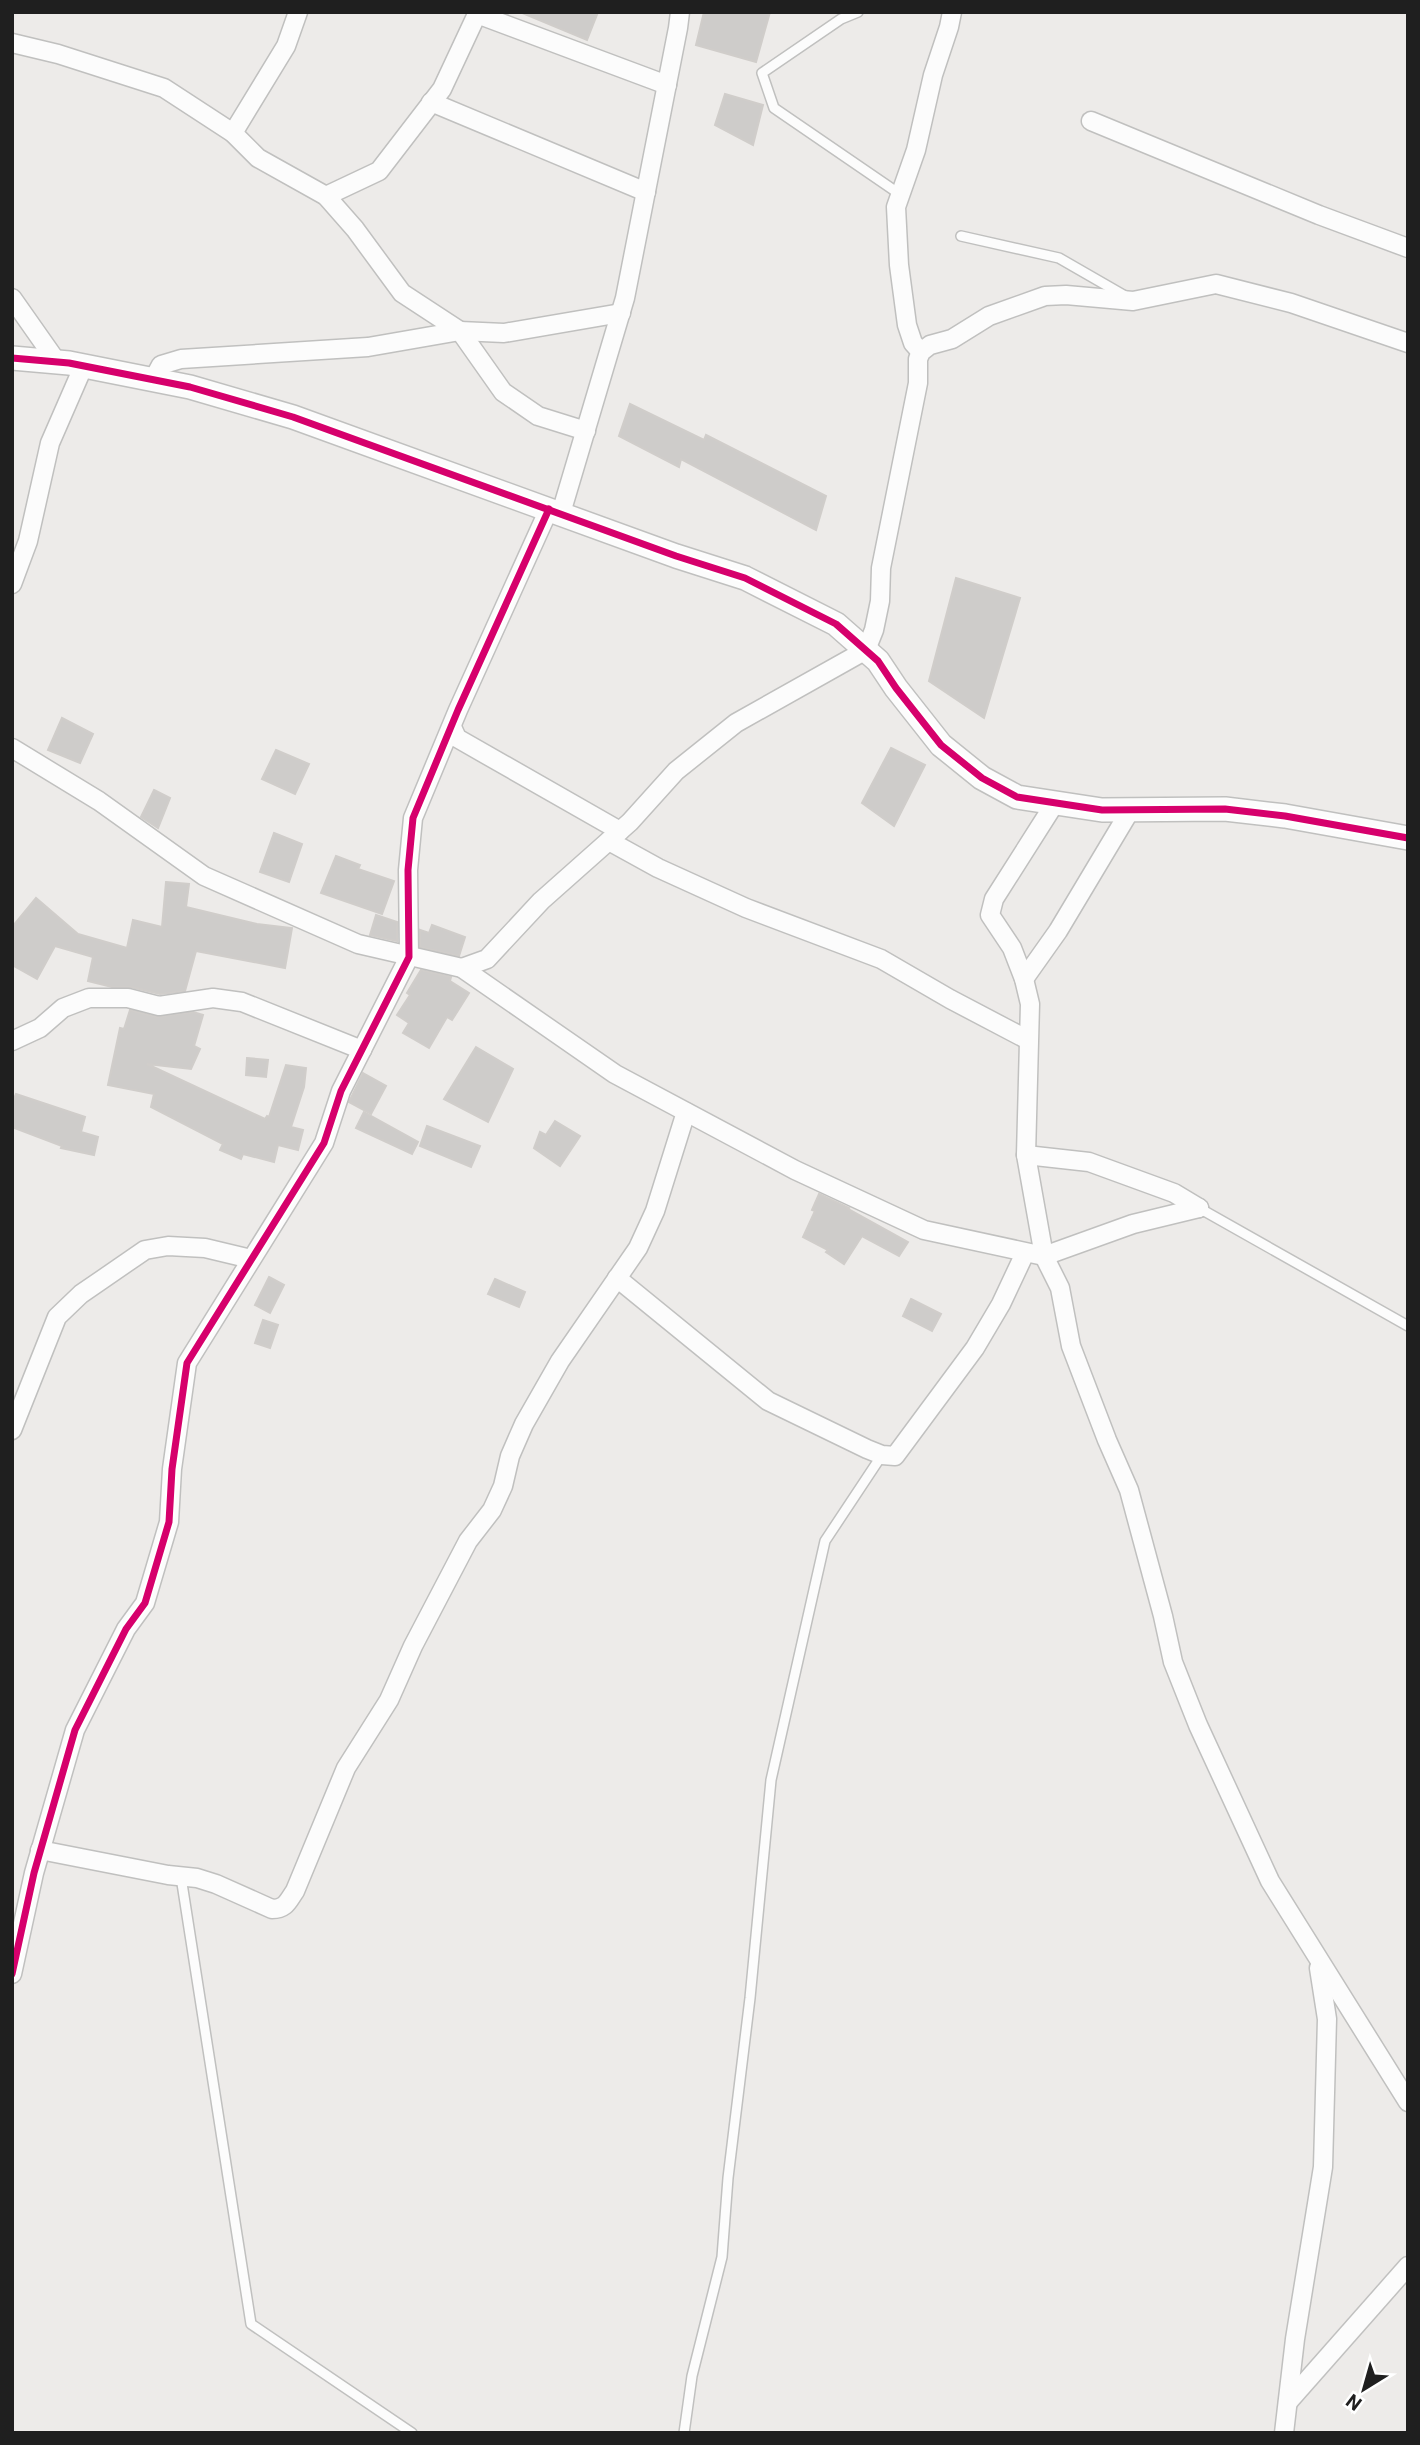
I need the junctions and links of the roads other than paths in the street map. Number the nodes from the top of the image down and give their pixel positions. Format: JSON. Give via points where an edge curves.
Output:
{"nodes":[{"id":1,"x":298,"y":12,"type":"edge"},
{"id":2,"x":680,"y":12,"type":"edge"},
{"id":3,"x":858,"y":12,"type":"edge"},
{"id":4,"x":952,"y":12,"type":"edge"},
{"id":5,"x":478,"y":13,"type":"edge"},
{"id":6,"x":12,"y":43,"type":"edge"},
{"id":7,"x":667,"y":85,"type":"junction"},
{"id":8,"x":431,"y":102,"type":"junction"},
{"id":9,"x":1091,"y":121,"type":"dead end"},
{"id":10,"x":233,"y":133,"type":"junction"},
{"id":11,"x":646,"y":192,"type":"junction"},
{"id":12,"x":901,"y":195,"type":"junction"},
{"id":13,"x":326,"y":196,"type":"junction"},
{"id":14,"x":961,"y":236,"type":"dead end"},
{"id":15,"x":1408,"y":248,"type":"edge"},
{"id":16,"x":12,"y":298,"type":"edge"},
{"id":17,"x":1133,"y":301,"type":"junction"},
{"id":18,"x":621,"y":313,"type":"junction"},
{"id":19,"x":460,"y":331,"type":"junction"},
{"id":20,"x":1408,"y":343,"type":"edge"},
{"id":21,"x":921,"y":352,"type":"junction"},
{"id":22,"x":12,"y":358,"type":"edge"},
{"id":23,"x":57,"y":362,"type":"junction"},
{"id":24,"x":83,"y":365,"type":"junction"},
{"id":25,"x":153,"y":380,"type":"junction"},
{"id":26,"x":586,"y":430,"type":"junction"},
{"id":27,"x":555,"y":511,"type":"junction"},
{"id":28,"x":12,"y":584,"type":"edge"},
{"id":29,"x":866,"y":650,"type":"junction"},
{"id":30,"x":452,"y":727,"type":"junction"},
{"id":31,"x":12,"y":748,"type":"edge"},
{"id":32,"x":1055,"y":803,"type":"junction"},
{"id":33,"x":1131,"y":809,"type":"junction"},
{"id":34,"x":614,"y":836,"type":"junction"},
{"id":35,"x":1408,"y":838,"type":"edge"},
{"id":36,"x":409,"y":957,"type":"junction"},
{"id":37,"x":462,"y":968,"type":"junction"},
{"id":38,"x":1024,"y":979,"type":"junction"},
{"id":39,"x":1028,"y":1040,"type":"junction"},
{"id":40,"x":12,"y":1041,"type":"edge"},
{"id":41,"x":362,"y":1050,"type":"junction"},
{"id":42,"x":686,"y":1112,"type":"junction"},
{"id":43,"x":1026,"y":1155,"type":"junction"},
{"id":44,"x":1199,"y":1208,"type":"junction"},
{"id":45,"x":1025,"y":1253,"type":"junction"},
{"id":46,"x":1044,"y":1256,"type":"junction"},
{"id":47,"x":251,"y":1259,"type":"junction"},
{"id":48,"x":617,"y":1278,"type":"junction"},
{"id":49,"x":1408,"y":1326,"type":"edge"},
{"id":50,"x":12,"y":1430,"type":"edge"},
{"id":51,"x":882,"y":1455,"type":"junction"},
{"id":52,"x":40,"y":1850,"type":"junction"},
{"id":53,"x":181,"y":1877,"type":"junction"},
{"id":54,"x":1317,"y":1957,"type":"junction"},
{"id":55,"x":12,"y":1974,"type":"edge"},
{"id":56,"x":1408,"y":2102,"type":"edge"},
{"id":57,"x":1408,"y":2266,"type":"edge"},
{"id":58,"x":1288,"y":2402,"type":"junction"},
{"id":59,"x":411,"y":2433,"type":"edge"},
{"id":60,"x":684,"y":2433,"type":"edge"},
{"id":61,"x":1284,"y":2433,"type":"edge"}],
"edges":[{"from":1,"to":10,"type":"street","via":[[286,46]]},
{"from":2,"to":7,"type":"street"},
{"from":3,"to":12,"type":"lane","via":[[762,72],[774,108]]},
{"from":4,"to":12,"type":"street"},
{"from":5,"to":7,"type":"street"},
{"from":5,"to":8,"type":"street","via":[[442,89]]},
{"from":6,"to":10,"type":"street","via":[[164,88]]},
{"from":7,"to":11,"type":"street"},
{"from":8,"to":11,"type":"street"},
{"from":8,"to":13,"type":"street","via":[[379,170]]},
{"from":9,"to":15,"type":"street"},
{"from":10,"to":13,"type":"street","via":[[258,158]]},
{"from":11,"to":18,"type":"street"},
{"from":12,"to":21,"type":"street","via":[[896,207],[899,265],[908,325]]},
{"from":13,"to":19,"type":"street","via":[[402,293]]},
{"from":14,"to":17,"type":"lane","via":[[1059,258]]},
{"from":16,"to":23,"type":"street"},
{"from":17,"to":20,"type":"street","via":[[1216,284],[1291,303]]},
{"from":17,"to":21,"type":"street","via":[[1045,296],[989,316]]},
{"from":18,"to":19,"type":"street","via":[[504,332]]},
{"from":18,"to":26,"type":"street"},
{"from":19,"to":25,"type":"street","via":[[368,347],[181,359],[161,365]]},
{"from":19,"to":26,"type":"street","via":[[503,393],[538,416]]},
{"from":21,"to":29,"type":"street","via":[[881,568],[880,600]]},
{"from":22,"to":23,"type":"street"},
{"from":23,"to":24,"type":"street"},
{"from":24,"to":25,"type":"street"},
{"from":24,"to":28,"type":"street","via":[[50,443],[28,541]]},
{"from":25,"to":27,"type":"street","via":[[293,417]]},
{"from":26,"to":27,"type":"street"},
{"from":27,"to":29,"type":"street","via":[[745,578],[836,624]]},
{"from":27,"to":30,"type":"street"},
{"from":29,"to":32,"type":"street","via":[[941,745],[982,778],[1017,797]]},
{"from":29,"to":34,"type":"street","via":[[736,723],[676,771]]},
{"from":30,"to":34,"type":"street","via":[[457,738]]},
{"from":30,"to":36,"type":"street","via":[[414,818],[408,870]]},
{"from":31,"to":36,"type":"street","via":[[99,801],[204,876],[358,944]]},
{"from":32,"to":33,"type":"street"},
{"from":32,"to":38,"type":"street","via":[[994,898],[990,915],[1012,948]]},
{"from":33,"to":35,"type":"street","via":[[1285,816]]},
{"from":33,"to":38,"type":"street"},
{"from":34,"to":37,"type":"street","via":[[541,901],[487,959]]},
{"from":34,"to":39,"type":"street","via":[[658,868],[746,908],[881,959]]},
{"from":36,"to":37,"type":"street"},
{"from":36,"to":41,"type":"street"},
{"from":37,"to":42,"type":"street","via":[[615,1074]]},
{"from":38,"to":39,"type":"street","via":[[1030,1004]]},
{"from":39,"to":43,"type":"street"},
{"from":40,"to":41,"type":"street","via":[[40,1028],[63,1008],[89,998],[128,998],[159,1006],[213,998],[242,1002]]},
{"from":41,"to":47,"type":"street","via":[[341,1091],[324,1143]]},
{"from":42,"to":45,"type":"street","via":[[795,1170],[924,1230]]},
{"from":42,"to":48,"type":"street","via":[[655,1211]]},
{"from":43,"to":44,"type":"street","via":[[1088,1162],[1174,1193]]},
{"from":43,"to":46,"type":"street"},
{"from":44,"to":46,"type":"street","via":[[1133,1224]]},
{"from":44,"to":49,"type":"lane"},
{"from":45,"to":46,"type":"street"},
{"from":45,"to":51,"type":"street","via":[[975,1348],[904,1447],[895,1456]]},
{"from":46,"to":54,"type":"street","via":[[1060,1288],[1071,1346],[1129,1490],[1173,1662],[1270,1881]]},
{"from":47,"to":50,"type":"street","via":[[205,1248],[145,1250],[80,1294],[57,1317]]},
{"from":47,"to":52,"type":"street","via":[[187,1363],[169,1522],[145,1603],[126,1629],[75,1730]]},
{"from":48,"to":51,"type":"street","via":[[768,1401]]},
{"from":48,"to":53,"type":"street","via":[[524,1424],[492,1510],[468,1541],[389,1700],[346,1768],[286,1905],[272,1909],[216,1884]]},
{"from":51,"to":60,"type":"lane","via":[[825,1541],[771,1780],[722,2257],[692,2376]]},
{"from":52,"to":53,"type":"street"},
{"from":52,"to":55,"type":"street"},
{"from":53,"to":59,"type":"lane","via":[[251,2324]]},
{"from":54,"to":56,"type":"street"},
{"from":54,"to":58,"type":"street","via":[[1327,2019],[1323,2167]]},
{"from":57,"to":58,"type":"street"},
{"from":58,"to":61,"type":"street"}]}
